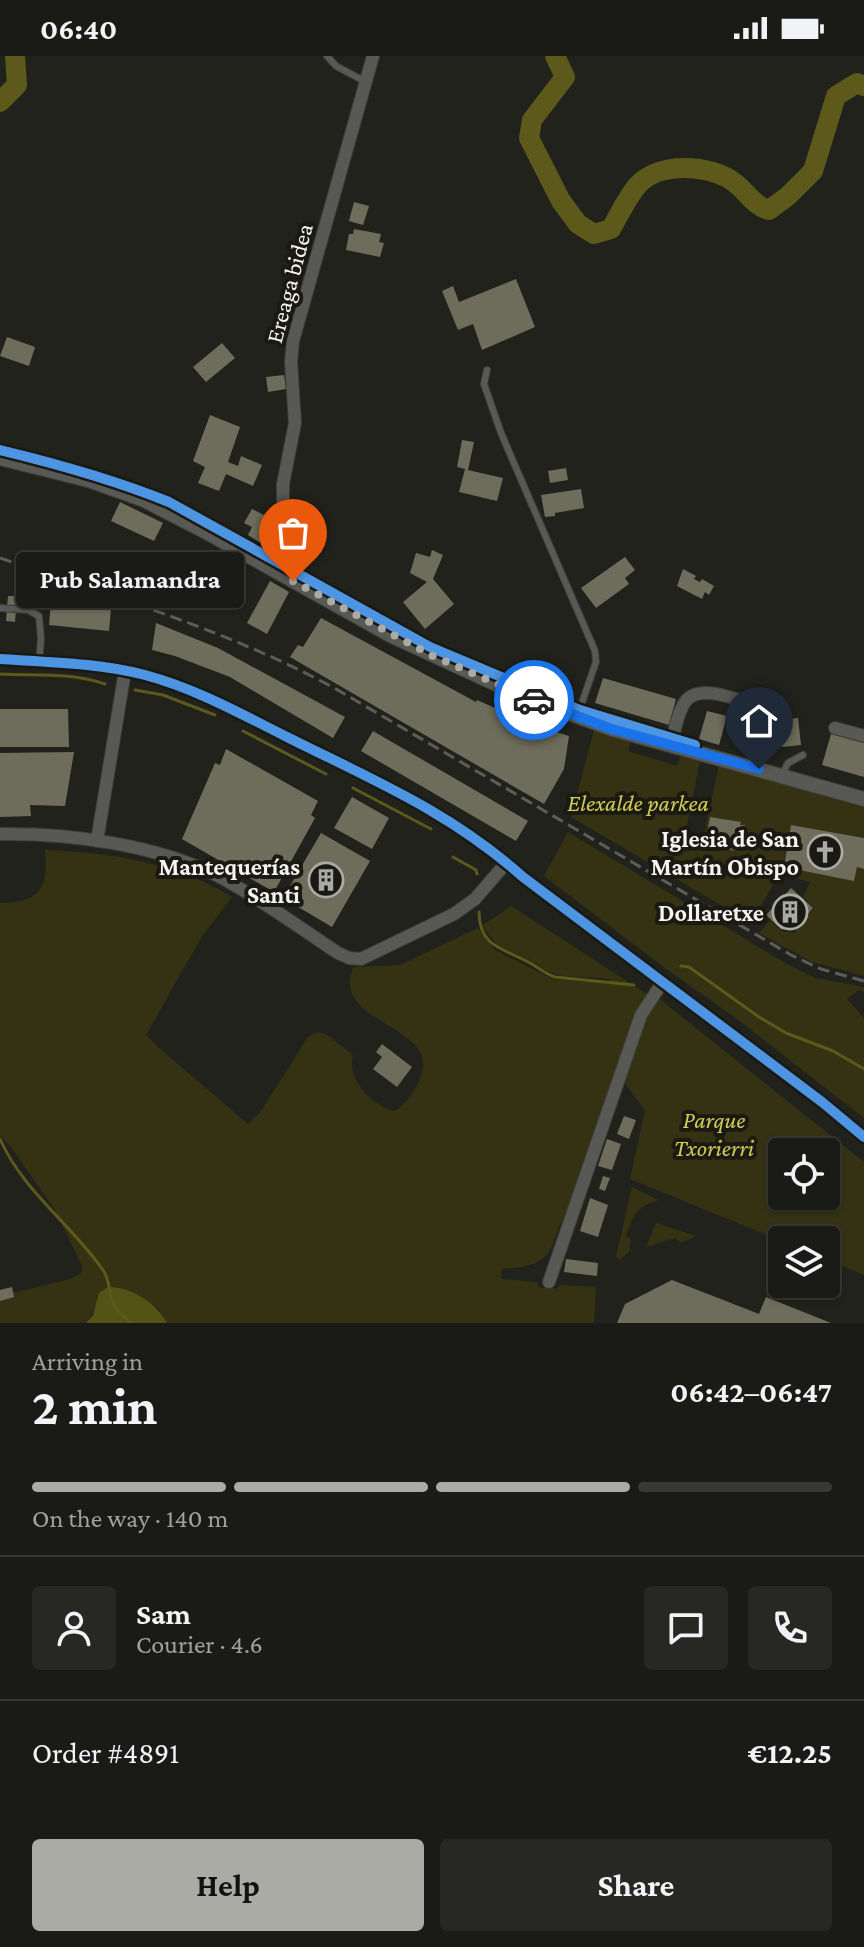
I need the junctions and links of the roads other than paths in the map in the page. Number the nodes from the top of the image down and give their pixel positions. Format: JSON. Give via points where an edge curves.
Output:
{"nodes":[{"id":1,"x":327,"y":56,"type":"edge"},
{"id":2,"x":373,"y":56,"type":"edge"},
{"id":3,"x":366,"y":82,"type":"junction"},
{"id":4,"x":487,"y":370,"type":"dead end"},
{"id":5,"x":0,"y":458,"type":"edge"},
{"id":6,"x":278,"y":572,"type":"junction"},
{"id":7,"x":0,"y":608,"type":"edge"},
{"id":8,"x":0,"y":659,"type":"edge"},
{"id":9,"x":39,"y":662,"type":"junction"},
{"id":10,"x":125,"y":671,"type":"junction"},
{"id":11,"x":759,"y":706,"type":"dead end"},
{"id":12,"x":577,"y":717,"type":"junction"},
{"id":13,"x":835,"y":728,"type":"dead end"},
{"id":14,"x":864,"y":736,"type":"edge"},
{"id":15,"x":671,"y":746,"type":"junction"},
{"id":16,"x":803,"y":755,"type":"dead end"},
{"id":17,"x":782,"y":775,"type":"junction"},
{"id":18,"x":864,"y":799,"type":"edge"},
{"id":19,"x":5,"y":837,"type":"edge"},
{"id":20,"x":97,"y":841,"type":"junction"},
{"id":21,"x":507,"y":862,"type":"junction"},
{"id":22,"x":662,"y":983,"type":"junction"},
{"id":23,"x":864,"y":1137,"type":"edge"},
{"id":24,"x":549,"y":1282,"type":"dead end"}],
"edges":[{"from":1,"to":3,"type":"lane"},
{"from":2,"to":3,"type":"street","name":"Ereaga bidea"},
{"from":3,"to":6,"type":"street","name":"Ereaga bidea","via":[[293,341],[295,423],[283,484]]},
{"from":4,"to":12,"type":"lane","via":[[484,384],[501,433],[595,651]]},
{"from":5,"to":6,"type":"street","via":[[144,500]]},
{"from":6,"to":12,"type":"street","via":[[433,656]]},
{"from":7,"to":9,"type":"lane","via":[[39,616]]},
{"from":8,"to":9,"type":"street"},
{"from":9,"to":10,"type":"street"},
{"from":10,"to":20,"type":"street"},
{"from":10,"to":21,"type":"street","via":[[209,697],[377,779],[458,825]]},
{"from":11,"to":15,"type":"street","via":[[696,693],[685,701]]},
{"from":12,"to":15,"type":"street"},
{"from":13,"to":14,"type":"street"},
{"from":15,"to":17,"type":"street"},
{"from":16,"to":17,"type":"lane","via":[[788,763]]},
{"from":17,"to":18,"type":"street"},
{"from":19,"to":20,"type":"street"},
{"from":20,"to":21,"type":"street","via":[[166,856],[220,877],[338,953],[361,959],[454,914],[475,899]]},
{"from":21,"to":22,"type":"street"},
{"from":22,"to":23,"type":"street"},
{"from":22,"to":24,"type":"street","via":[[641,1015]]}]}
